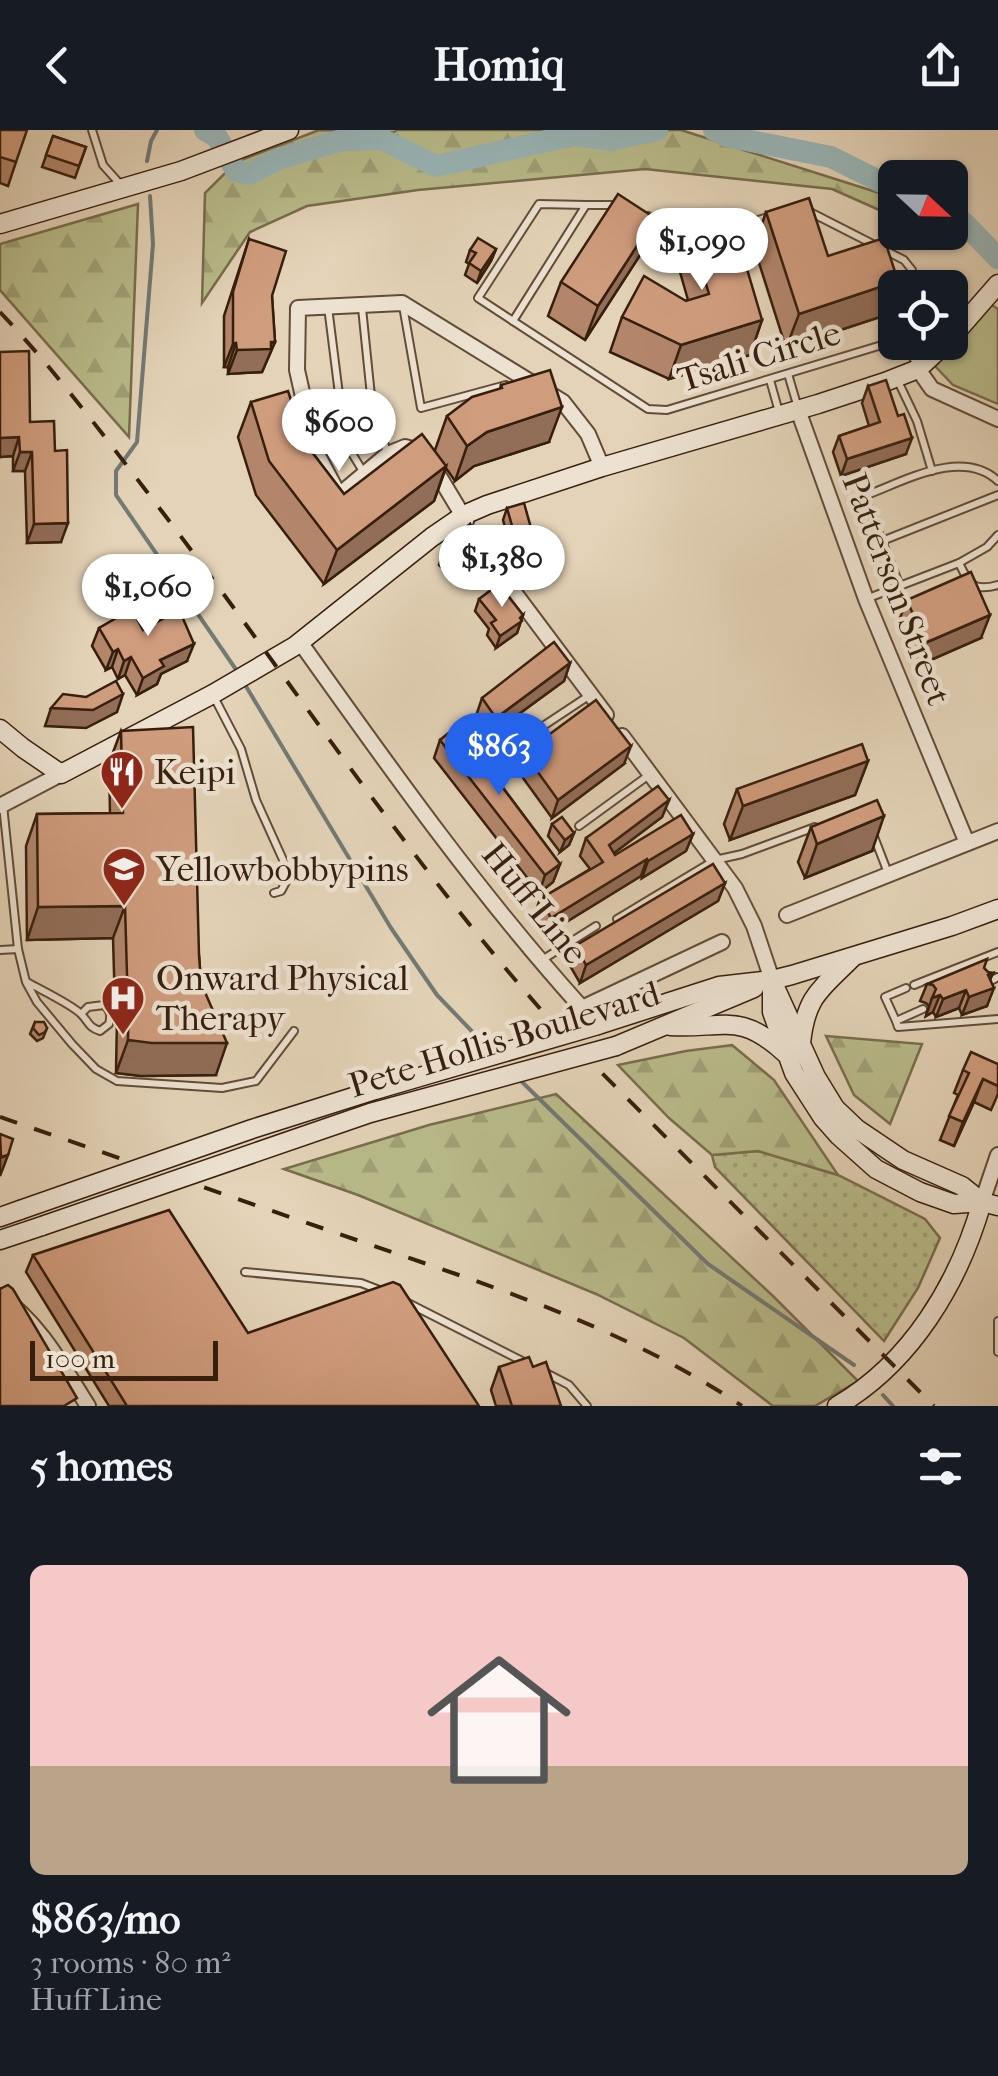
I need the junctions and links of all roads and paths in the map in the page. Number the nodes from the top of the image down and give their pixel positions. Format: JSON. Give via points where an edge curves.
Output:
{"nodes":[{"id":1,"x":92,"y":130,"type":"edge"},
{"id":2,"x":282,"y":133,"type":"edge"},
{"id":3,"x":124,"y":189,"type":"junction"},
{"id":4,"x":586,"y":205,"type":"junction"},
{"id":5,"x":622,"y":205,"type":"edge"},
{"id":6,"x":800,"y":210,"type":"edge"},
{"id":7,"x":642,"y":213,"type":"edge"},
{"id":8,"x":772,"y":216,"type":"edge"},
{"id":9,"x":0,"y":224,"type":"edge"},
{"id":10,"x":720,"y":232,"type":"edge"},
{"id":11,"x":702,"y":238,"type":"edge"},
{"id":12,"x":912,"y":270,"type":"edge"},
{"id":13,"x":998,"y":284,"type":"edge"},
{"id":14,"x":362,"y":303,"type":"junction"},
{"id":15,"x":402,"y":303,"type":"junction"},
{"id":16,"x":328,"y":306,"type":"junction"},
{"id":17,"x":968,"y":318,"type":"edge"},
{"id":18,"x":514,"y":322,"type":"junction"},
{"id":19,"x":878,"y":346,"type":"edge"},
{"id":20,"x":914,"y":360,"type":"edge"},
{"id":21,"x":928,"y":360,"type":"edge"},
{"id":22,"x":918,"y":369,"type":"junction"},
{"id":23,"x":788,"y":374,"type":"junction"},
{"id":24,"x":896,"y":378,"type":"junction"},
{"id":25,"x":527,"y":380,"type":"junction"},
{"id":26,"x":770,"y":380,"type":"junction"},
{"id":27,"x":789,"y":412,"type":"junction"},
{"id":28,"x":998,"y":419,"type":"edge"},
{"id":29,"x":388,"y":454,"type":"junction"},
{"id":30,"x":602,"y":467,"type":"junction"},
{"id":31,"x":932,"y":471,"type":"junction"},
{"id":32,"x":365,"y":473,"type":"junction"},
{"id":33,"x":998,"y":481,"type":"edge"},
{"id":34,"x":998,"y":494,"type":"edge"},
{"id":35,"x":464,"y":515,"type":"junction"},
{"id":36,"x":998,"y":536,"type":"edge"},
{"id":37,"x":882,"y":541,"type":"junction"},
{"id":38,"x":958,"y":563,"type":"junction"},
{"id":39,"x":998,"y":585,"type":"edge"},
{"id":40,"x":900,"y":586,"type":"junction"},
{"id":41,"x":866,"y":599,"type":"junction"},
{"id":42,"x":300,"y":642,"type":"junction"},
{"id":43,"x":213,"y":694,"type":"junction"},
{"id":44,"x":591,"y":694,"type":"junction"},
{"id":45,"x":0,"y":729,"type":"edge"},
{"id":46,"x":512,"y":746,"type":"dead end"},
{"id":47,"x":61,"y":774,"type":"junction"},
{"id":48,"x":650,"y":774,"type":"junction"},
{"id":49,"x":2,"y":805,"type":"edge"},
{"id":50,"x":863,"y":822,"type":"edge"},
{"id":51,"x":825,"y":824,"type":"edge"},
{"id":52,"x":579,"y":826,"type":"dead end"},
{"id":53,"x":998,"y":831,"type":"edge"},
{"id":54,"x":3,"y":841,"type":"edge"},
{"id":55,"x":968,"y":843,"type":"junction"},
{"id":56,"x":714,"y":860,"type":"junction"},
{"id":57,"x":889,"y":874,"type":"junction"},
{"id":58,"x":274,"y":893,"type":"dead end"},
{"id":59,"x":998,"y":909,"type":"edge"},
{"id":60,"x":787,"y":915,"type":"dead end"},
{"id":61,"x":617,"y":919,"type":"edge"},
{"id":62,"x":596,"y":926,"type":"dead end"},
{"id":63,"x":722,"y":942,"type":"dead end"},
{"id":64,"x":0,"y":950,"type":"edge"},
{"id":65,"x":18,"y":950,"type":"junction"},
{"id":66,"x":998,"y":952,"type":"edge"},
{"id":67,"x":854,"y":956,"type":"junction"},
{"id":68,"x":540,"y":961,"type":"junction"},
{"id":69,"x":998,"y":977,"type":"edge"},
{"id":70,"x":772,"y":980,"type":"junction"},
{"id":71,"x":26,"y":982,"type":"junction"},
{"id":72,"x":984,"y":984,"type":"edge"},
{"id":73,"x":923,"y":1009,"type":"dead end"},
{"id":74,"x":81,"y":1014,"type":"junction"},
{"id":75,"x":998,"y":1019,"type":"edge"},
{"id":76,"x":896,"y":1021,"type":"junction"},
{"id":77,"x":664,"y":1026,"type":"junction"},
{"id":78,"x":294,"y":1031,"type":"dead end"},
{"id":79,"x":794,"y":1049,"type":"junction"},
{"id":80,"x":998,"y":1155,"type":"edge"},
{"id":81,"x":990,"y":1204,"type":"edge"},
{"id":82,"x":0,"y":1217,"type":"edge"},
{"id":83,"x":0,"y":1240,"type":"edge"},
{"id":84,"x":246,"y":1272,"type":"dead end"},
{"id":85,"x":0,"y":1296,"type":"edge"},
{"id":86,"x":998,"y":1321,"type":"edge"},
{"id":87,"x":998,"y":1352,"type":"edge"},
{"id":88,"x":554,"y":1378,"type":"junction"},
{"id":89,"x":556,"y":1392,"type":"edge"},
{"id":90,"x":858,"y":1400,"type":"edge"},
{"id":91,"x":88,"y":1406,"type":"edge"},
{"id":92,"x":587,"y":1406,"type":"edge"},
{"id":93,"x":837,"y":1406,"type":"edge"}],
"edges":[{"from":1,"to":3,"type":"lane","via":[[103,165]]},
{"from":2,"to":3,"type":"street"},
{"from":3,"to":9,"type":"street"},
{"from":4,"to":5,"type":"lane"},
{"from":4,"to":18,"type":"lane"},
{"from":4,"to":18,"type":"lane","name":"Tsali Circle","via":[[540,204],[478,298]]},
{"from":6,"to":12,"type":"lane","via":[[893,253]]},
{"from":7,"to":11,"type":"lane","via":[[685,238]]},
{"from":8,"to":10,"type":"lane"},
{"from":13,"to":17,"type":"street"},
{"from":14,"to":15,"type":"street"},
{"from":14,"to":16,"type":"street"},
{"from":14,"to":29,"type":"lane","via":[[371,396]]},
{"from":15,"to":25,"type":"street"},
{"from":15,"to":25,"type":"lane","via":[[421,408]]},
{"from":16,"to":32,"type":"lane","via":[[345,442]]},
{"from":16,"to":32,"type":"street","via":[[298,308],[297,370],[315,450],[338,495]]},
{"from":18,"to":26,"type":"lane","name":"Tsali Circle","via":[[648,409],[667,410]]},
{"from":19,"to":23,"type":"lane","name":"Tsali Circle"},
{"from":20,"to":22,"type":"lane"},
{"from":21,"to":22,"type":"street"},
{"from":22,"to":24,"type":"street"},
{"from":22,"to":28,"type":"street","via":[[932,388]]},
{"from":23,"to":26,"type":"lane","name":"Tsali Circle"},
{"from":23,"to":27,"type":"lane"},
{"from":24,"to":27,"type":"street"},
{"from":24,"to":31,"type":"lane"},
{"from":25,"to":30,"type":"street","via":[[563,402]]},
{"from":26,"to":27,"type":"lane"},
{"from":27,"to":30,"type":"street"},
{"from":27,"to":41,"type":"street","name":"Patterson Street"},
{"from":29,"to":32,"type":"street"},
{"from":29,"to":35,"type":"street","via":[[405,447],[424,452]]},
{"from":30,"to":35,"type":"street"},
{"from":31,"to":33,"type":"lane","via":[[966,465]]},
{"from":31,"to":37,"type":"lane","via":[[864,496]]},
{"from":34,"to":37,"type":"lane"},
{"from":35,"to":42,"type":"street"},
{"from":35,"to":44,"type":"street"},
{"from":36,"to":38,"type":"lane"},
{"from":37,"to":40,"type":"lane"},
{"from":38,"to":39,"type":"lane","via":[[974,586]]},
{"from":38,"to":40,"type":"lane"},
{"from":40,"to":41,"type":"lane"},
{"from":41,"to":55,"type":"street","name":"Patterson Street"},
{"from":42,"to":43,"type":"street"},
{"from":42,"to":68,"type":"street","name":"Huff Line"},
{"from":43,"to":47,"type":"street"},
{"from":43,"to":58,"type":"lane","via":[[284,862],[286,880]]},
{"from":44,"to":46,"type":"lane"},
{"from":44,"to":48,"type":"street"},
{"from":45,"to":47,"type":"street"},
{"from":47,"to":49,"type":"street"},
{"from":48,"to":52,"type":"lane"},
{"from":48,"to":56,"type":"street"},
{"from":49,"to":54,"type":"lane"},
{"from":50,"to":57,"type":"lane"},
{"from":51,"to":56,"type":"lane"},
{"from":53,"to":55,"type":"street"},
{"from":54,"to":65,"type":"lane"},
{"from":55,"to":57,"type":"street"},
{"from":56,"to":61,"type":"lane"},
{"from":56,"to":70,"type":"street","via":[[754,926]]},
{"from":57,"to":60,"type":"street"},
{"from":59,"to":67,"type":"street"},
{"from":62,"to":68,"type":"lane"},
{"from":63,"to":68,"type":"street","name":"Huff Line","via":[[582,1008]]},
{"from":64,"to":65,"type":"lane"},
{"from":65,"to":71,"type":"lane"},
{"from":66,"to":76,"type":"lane","via":[[885,996]]},
{"from":67,"to":70,"type":"street"},
{"from":67,"to":79,"type":"street","via":[[808,1004]]},
{"from":69,"to":72,"type":"lane"},
{"from":70,"to":77,"type":"street","name":"Pete Hollis Boulevard"},
{"from":70,"to":79,"type":"street","via":[[772,1012]]},
{"from":70,"to":82,"type":"street","name":"Pete Hollis Boulevard","bridge":true,"via":[[719,986],[375,1090]]},
{"from":71,"to":74,"type":"lane"},
{"from":71,"to":78,"type":"lane","via":[[72,1044],[117,1081],[222,1088],[256,1081]]},
{"from":73,"to":76,"type":"lane"},
{"from":74,"to":74,"type":"lane","via":[[94,1029],[109,1024],[104,1005]]},
{"from":75,"to":76,"type":"lane","via":[[898,1027]]},
{"from":77,"to":79,"type":"street","via":[[734,1023]]},
{"from":77,"to":83,"type":"street","name":"Pete Hollis Boulevard","bridge":true,"via":[[616,1046],[370,1112]]},
{"from":79,"to":81,"type":"street","via":[[794,1073],[823,1118],[876,1169],[954,1204]]},
{"from":80,"to":81,"type":"street"},
{"from":81,"to":90,"type":"street","via":[[946,1290]]},
{"from":84,"to":88,"type":"lane","via":[[361,1284]]},
{"from":85,"to":91,"type":"street","via":[[40,1334]]},
{"from":86,"to":87,"type":"lane"},
{"from":88,"to":89,"type":"lane"},
{"from":88,"to":92,"type":"lane"},
{"from":90,"to":93,"type":"street"}]}
